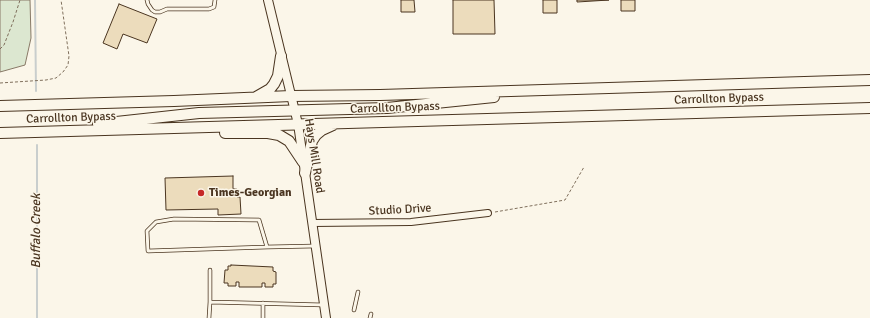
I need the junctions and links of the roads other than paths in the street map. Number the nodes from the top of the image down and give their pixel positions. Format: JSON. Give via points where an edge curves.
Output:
{"nodes":[{"id":1,"x":147,"y":0,"type":"edge"},
{"id":2,"x":215,"y":0,"type":"edge"},
{"id":3,"x":268,"y":0,"type":"edge"},
{"id":4,"x":281,"y":56,"type":"junction"},
{"id":5,"x":870,"y":80,"type":"edge"},
{"id":6,"x":539,"y":90,"type":"junction"},
{"id":7,"x":291,"y":96,"type":"junction"},
{"id":8,"x":254,"y":98,"type":"junction"},
{"id":9,"x":0,"y":106,"type":"edge"},
{"id":10,"x":870,"y":108,"type":"edge"},
{"id":11,"x":294,"y":111,"type":"junction"},
{"id":12,"x":338,"y":123,"type":"junction"},
{"id":13,"x":298,"y":124,"type":"junction"},
{"id":14,"x":173,"y":128,"type":"junction"},
{"id":15,"x":54,"y":131,"type":"junction"},
{"id":16,"x":0,"y":133,"type":"edge"},
{"id":17,"x":303,"y":162,"type":"junction"},
{"id":18,"x":305,"y":173,"type":"junction"},
{"id":19,"x":488,"y":213,"type":"road end"},
{"id":20,"x":312,"y":224,"type":"junction"},
{"id":21,"x":315,"y":246,"type":"junction"},
{"id":22,"x":267,"y":247,"type":"junction"},
{"id":23,"x":210,"y":270,"type":"dead end"},
{"id":24,"x":358,"y":292,"type":"dead end"},
{"id":25,"x":210,"y":302,"type":"junction"},
{"id":26,"x":264,"y":303,"type":"junction"},
{"id":27,"x":324,"y":305,"type":"junction"},
{"id":28,"x":354,"y":310,"type":"dead end"},
{"id":29,"x":209,"y":318,"type":"edge"},
{"id":30,"x":263,"y":318,"type":"edge"},
{"id":31,"x":326,"y":318,"type":"edge"}],
"edges":[{"from":1,"to":2,"type":"lane","via":[[152,10],[160,12],[166,9],[208,9],[214,7]]},
{"from":3,"to":4,"type":"street","name":"Hays Mill Road"},
{"from":4,"to":7,"type":"street","name":"Hays Mill Road"},
{"from":4,"to":8,"type":"main road","via":[[274,84]]},
{"from":5,"to":6,"type":"main road","name":"Carrollton Bypass"},
{"from":6,"to":7,"type":"main road","name":"Carrollton Bypass"},
{"from":6,"to":11,"type":"main road","via":[[395,107]]},
{"from":7,"to":8,"type":"main road","name":"Carrollton Bypass"},
{"from":7,"to":11,"type":"street","name":"Hays Mill Road"},
{"from":8,"to":9,"type":"main road","name":"Carrollton Bypass"},
{"from":10,"to":12,"type":"main road","name":"Carrollton Bypass"},
{"from":11,"to":13,"type":"street","name":"Hays Mill Road"},
{"from":11,"to":15,"type":"main road","via":[[199,113],[93,124]]},
{"from":12,"to":13,"type":"main road","name":"Carrollton Bypass"},
{"from":12,"to":18,"type":"main road","via":[[322,130],[314,138]]},
{"from":13,"to":14,"type":"main road","name":"Carrollton Bypass"},
{"from":13,"to":17,"type":"street","name":"Hays Mill Road"},
{"from":14,"to":15,"type":"main road","name":"Carrollton Bypass"},
{"from":14,"to":17,"type":"main road","via":[[212,133],[279,135],[289,142]]},
{"from":15,"to":16,"type":"main road","name":"Carrollton Bypass"},
{"from":17,"to":18,"type":"street","name":"Hays Mill Road"},
{"from":18,"to":20,"type":"street","name":"Hays Mill Road"},
{"from":19,"to":20,"type":"street","name":"Studio Drive","via":[[411,222]]},
{"from":20,"to":21,"type":"street","name":"Hays Mill Road"},
{"from":21,"to":22,"type":"lane"},
{"from":21,"to":27,"type":"street","name":"Hays Mill Road"},
{"from":22,"to":22,"type":"lane","via":[[148,251],[147,231],[156,222],[174,219],[259,220]]},
{"from":23,"to":25,"type":"lane"},
{"from":24,"to":28,"type":"lane"},
{"from":25,"to":26,"type":"lane"},
{"from":25,"to":29,"type":"lane"},
{"from":26,"to":27,"type":"lane"},
{"from":26,"to":30,"type":"lane"},
{"from":27,"to":31,"type":"street","name":"Hays Mill Road"}]}
